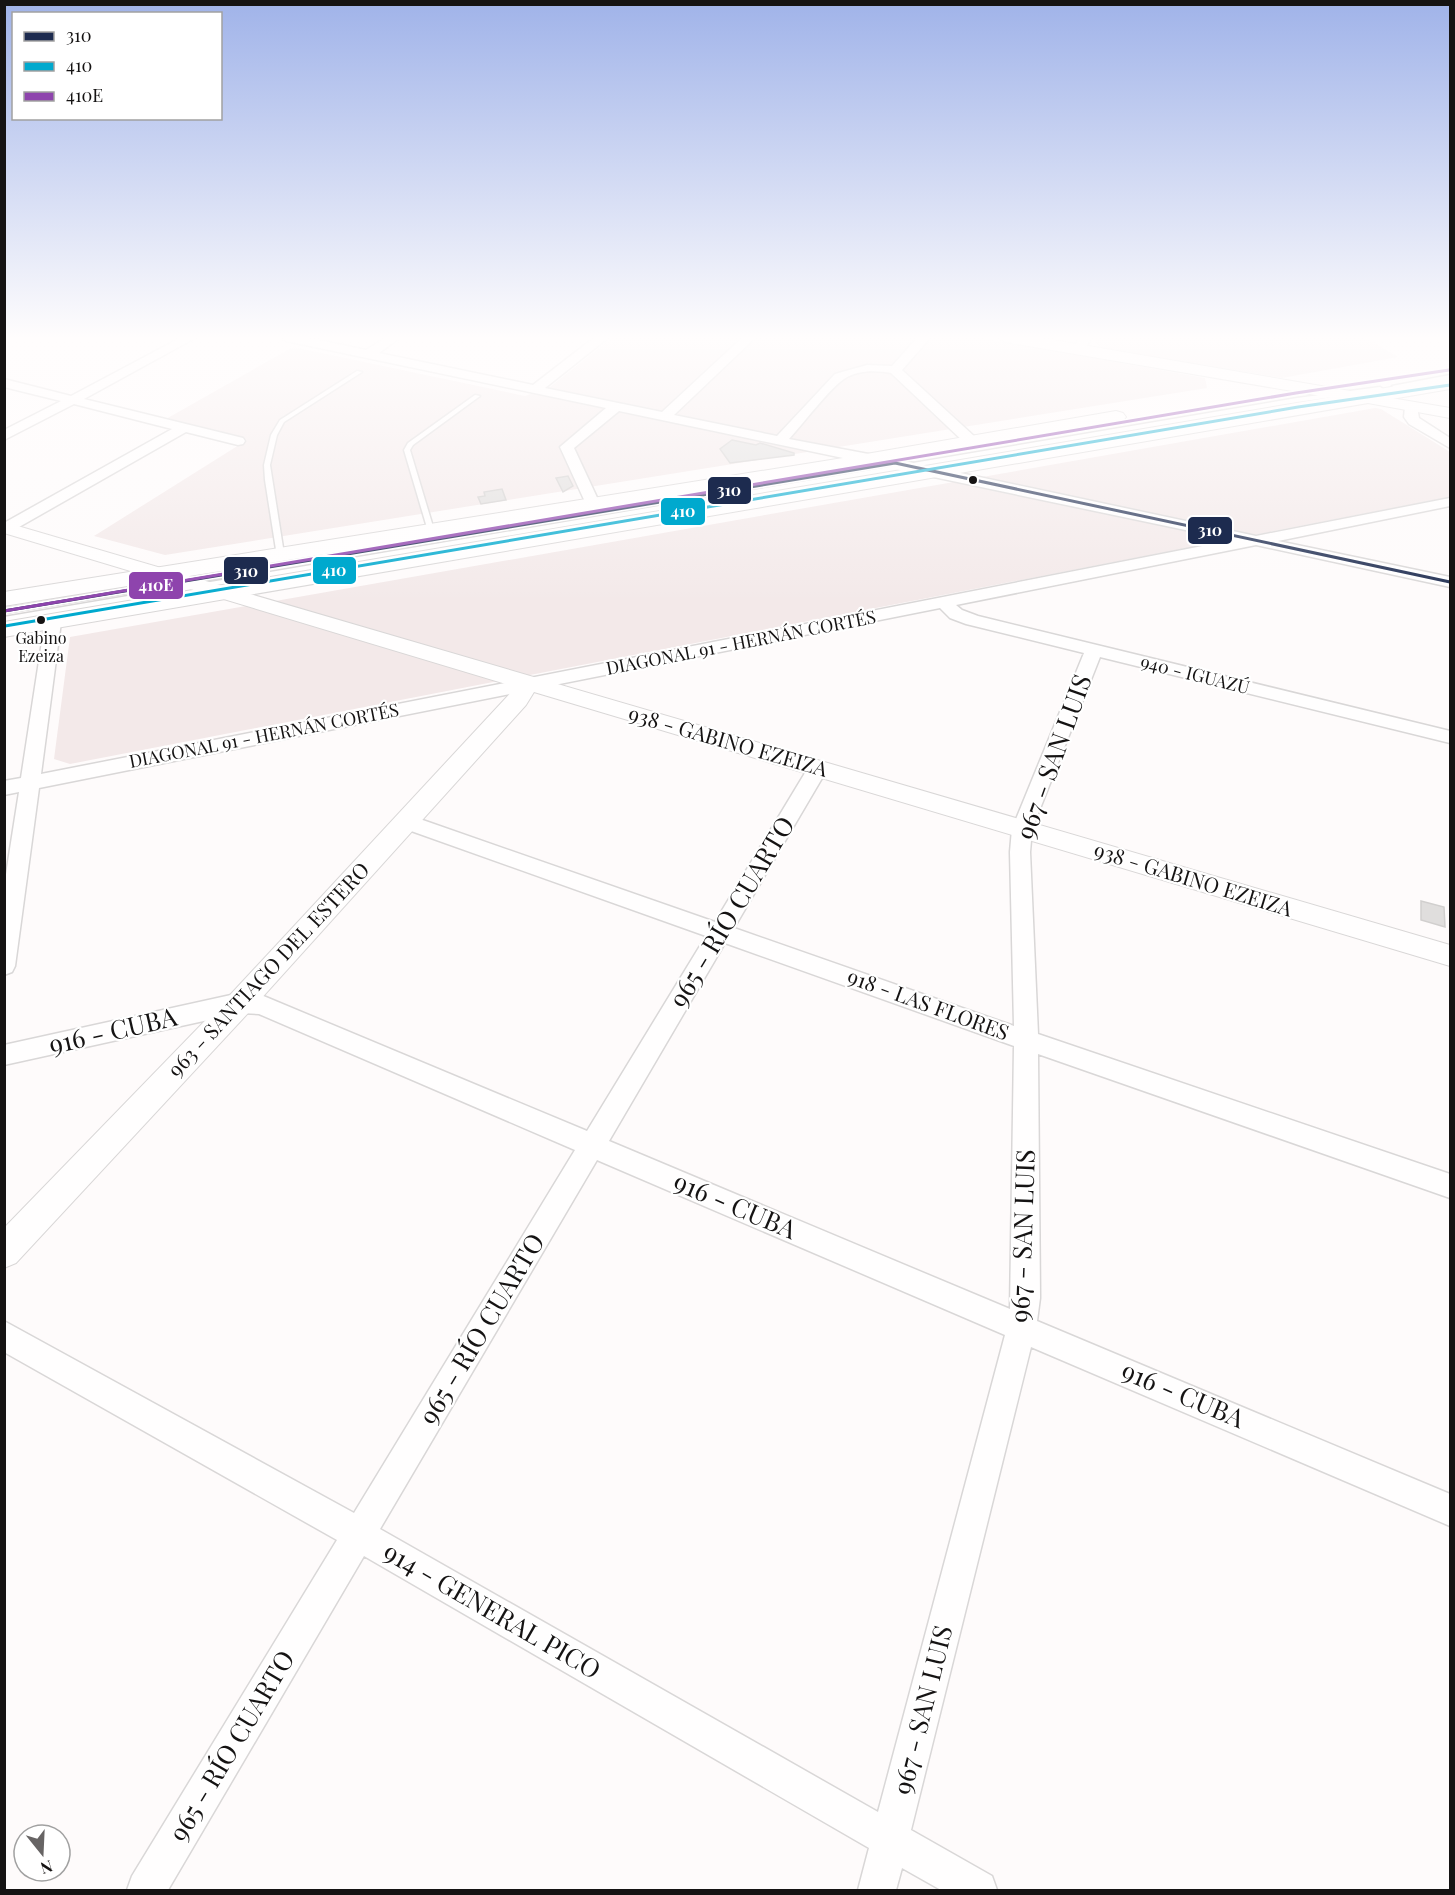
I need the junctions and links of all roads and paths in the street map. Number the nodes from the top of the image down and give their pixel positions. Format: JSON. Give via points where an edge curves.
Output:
{"nodes":[{"id":1,"x":24,"y":425,"type":"edge"},
{"id":2,"x":173,"y":425,"type":"edge"},
{"id":3,"x":279,"y":425,"type":"edge"},
{"id":4,"x":436,"y":425,"type":"edge"},
{"id":5,"x":593,"y":425,"type":"edge"},
{"id":6,"x":708,"y":425,"type":"edge"},
{"id":7,"x":794,"y":425,"type":"edge"},
{"id":8,"x":954,"y":425,"type":"edge"},
{"id":9,"x":1066,"y":425,"type":"edge"},
{"id":10,"x":1118,"y":425,"type":"edge"},
{"id":11,"x":1166,"y":425,"type":"edge"},
{"id":12,"x":1192,"y":425,"type":"edge"},
{"id":13,"x":1421,"y":425,"type":"edge"},
{"id":14,"x":183,"y":428,"type":"junction"},
{"id":15,"x":4,"y":436,"type":"edge"},
{"id":16,"x":238,"y":441,"type":"dead end"},
{"id":17,"x":780,"y":441,"type":"junction"},
{"id":18,"x":970,"y":441,"type":"junction"},
{"id":19,"x":1450,"y":444,"type":"edge"},
{"id":20,"x":870,"y":458,"type":"junction"},
{"id":21,"x":895,"y":463,"type":"junction"},
{"id":22,"x":921,"y":469,"type":"junction"},
{"id":23,"x":1450,"y":502,"type":"edge"},
{"id":24,"x":593,"y":504,"type":"junction"},
{"id":25,"x":6,"y":528,"type":"edge"},
{"id":26,"x":430,"y":530,"type":"junction"},
{"id":27,"x":1253,"y":541,"type":"junction"},
{"id":28,"x":280,"y":554,"type":"junction"},
{"id":29,"x":158,"y":574,"type":"junction"},
{"id":30,"x":182,"y":581,"type":"junction"},
{"id":31,"x":1450,"y":582,"type":"edge"},
{"id":32,"x":222,"y":585,"type":"junction"},
{"id":33,"x":4,"y":599,"type":"edge"},
{"id":34,"x":944,"y":603,"type":"junction"},
{"id":35,"x":4,"y":611,"type":"edge"},
{"id":36,"x":4,"y":619,"type":"edge"},
{"id":37,"x":53,"y":622,"type":"junction"},
{"id":38,"x":4,"y":630,"type":"edge"},
{"id":39,"x":1094,"y":650,"type":"junction"},
{"id":40,"x":529,"y":684,"type":"junction"},
{"id":41,"x":1450,"y":736,"type":"edge"},
{"id":42,"x":818,"y":768,"type":"junction"},
{"id":43,"x":31,"y":783,"type":"junction"},
{"id":44,"x":4,"y":788,"type":"edge"},
{"id":45,"x":407,"y":822,"type":"junction"},
{"id":46,"x":1022,"y":829,"type":"junction"},
{"id":47,"x":721,"y":931,"type":"junction"},
{"id":48,"x":1450,"y":956,"type":"edge"},
{"id":49,"x":4,"y":966,"type":"edge"},
{"id":50,"x":240,"y":1003,"type":"junction"},
{"id":51,"x":1026,"y":1040,"type":"junction"},
{"id":52,"x":4,"y":1055,"type":"edge"},
{"id":53,"x":593,"y":1146,"type":"junction"},
{"id":54,"x":1450,"y":1186,"type":"edge"},
{"id":55,"x":4,"y":1252,"type":"edge"},
{"id":56,"x":1022,"y":1326,"type":"junction"},
{"id":57,"x":4,"y":1335,"type":"edge"},
{"id":58,"x":1450,"y":1510,"type":"edge"},
{"id":59,"x":358,"y":1534,"type":"junction"},
{"id":60,"x":890,"y":1840,"type":"junction"},
{"id":61,"x":146,"y":1890,"type":"edge"},
{"id":62,"x":877,"y":1890,"type":"edge"},
{"id":63,"x":978,"y":1890,"type":"edge"}],
"edges":[{"from":1,"to":15,"type":"street"},
{"from":2,"to":14,"type":"street"},
{"from":3,"to":28,"type":"lane","via":[[267,465]]},
{"from":4,"to":26,"type":"lane","via":[[407,450]]},
{"from":5,"to":24,"type":"street","via":[[567,447]]},
{"from":6,"to":17,"type":"street"},
{"from":7,"to":17,"type":"street"},
{"from":8,"to":18,"type":"street"},
{"from":9,"to":18,"type":"main road"},
{"from":10,"to":21,"type":"lane"},
{"from":11,"to":22,"type":"lane"},
{"from":12,"to":22,"type":"main road"},
{"from":13,"to":19,"type":"street"},
{"from":14,"to":16,"type":"street"},
{"from":14,"to":25,"type":"street"},
{"from":17,"to":20,"type":"street"},
{"from":18,"to":20,"type":"main road"},
{"from":20,"to":21,"type":"street"},
{"from":20,"to":24,"type":"main road"},
{"from":21,"to":22,"type":"street"},
{"from":21,"to":30,"type":"lane"},
{"from":22,"to":27,"type":"street"},
{"from":22,"to":32,"type":"lane"},
{"from":22,"to":32,"type":"main road","via":[[527,540]]},
{"from":23,"to":27,"type":"street","name":"DIAGONAL 91 - HERNÁN CORTÉS"},
{"from":24,"to":26,"type":"main road"},
{"from":25,"to":29,"type":"street","name":"938 - GABINO EZEIZA"},
{"from":26,"to":28,"type":"main road"},
{"from":27,"to":31,"type":"street"},
{"from":27,"to":34,"type":"street","name":"DIAGONAL 91 - HERNÁN CORTÉS"},
{"from":28,"to":29,"type":"main road"},
{"from":29,"to":30,"type":"street","name":"938 - GABINO EZEIZA"},
{"from":29,"to":33,"type":"main road"},
{"from":30,"to":32,"type":"street","name":"938 - GABINO EZEIZA"},
{"from":30,"to":35,"type":"lane"},
{"from":32,"to":36,"type":"lane"},
{"from":32,"to":37,"type":"main road"},
{"from":32,"to":40,"type":"street","name":"938 - GABINO EZEIZA"},
{"from":34,"to":39,"type":"street","name":"940 - IGUAZÚ","via":[[963,617]]},
{"from":34,"to":40,"type":"street","name":"DIAGONAL 91 - HERNÁN CORTÉS"},
{"from":37,"to":38,"type":"main road"},
{"from":37,"to":43,"type":"street"},
{"from":39,"to":41,"type":"street","name":"940 - IGUAZÚ"},
{"from":39,"to":46,"type":"street","name":"967 - SAN LUIS"},
{"from":40,"to":42,"type":"street","name":"938 - GABINO EZEIZA"},
{"from":40,"to":43,"type":"street","name":"DIAGONAL 91 - HERNÁN CORTÉS"},
{"from":40,"to":45,"type":"street","name":"963 - SANTIAGO DEL ESTERO"},
{"from":42,"to":46,"type":"street","name":"938 - GABINO EZEIZA"},
{"from":42,"to":47,"type":"street","name":"965 - RÍO CUARTO"},
{"from":43,"to":44,"type":"street","name":"DIAGONAL 91 - HERNÁN CORTÉS"},
{"from":43,"to":49,"type":"street"},
{"from":45,"to":47,"type":"street","name":"918 - LAS FLORES"},
{"from":45,"to":50,"type":"street","name":"963 - SANTIAGO DEL ESTERO"},
{"from":46,"to":48,"type":"street","name":"938 - GABINO EZEIZA"},
{"from":46,"to":51,"type":"street","name":"967 - SAN LUIS"},
{"from":47,"to":51,"type":"street","name":"918 - LAS FLORES"},
{"from":47,"to":53,"type":"street","name":"965 - RÍO CUARTO"},
{"from":50,"to":52,"type":"street","name":"916 - CUBA"},
{"from":50,"to":53,"type":"street","name":"916 - CUBA","via":[[261,1005]]},
{"from":50,"to":55,"type":"street","name":"963 - SANTIAGO DEL ESTERO"},
{"from":51,"to":54,"type":"street","name":"918 - LAS FLORES"},
{"from":51,"to":56,"type":"street","name":"967 - SAN LUIS","via":[[1026,1298]]},
{"from":53,"to":56,"type":"street","name":"916 - CUBA"},
{"from":53,"to":59,"type":"street","name":"965 - RÍO CUARTO"},
{"from":56,"to":58,"type":"street","name":"916 - CUBA"},
{"from":56,"to":60,"type":"street","name":"967 - SAN LUIS"},
{"from":57,"to":59,"type":"street","name":"914 - GENERAL PICO"},
{"from":59,"to":60,"type":"street","name":"914 - GENERAL PICO"},
{"from":59,"to":61,"type":"street","name":"965 - RÍO CUARTO"},
{"from":60,"to":62,"type":"street","name":"967 - SAN LUIS"},
{"from":60,"to":63,"type":"street","name":"914 - GENERAL PICO"}]}
